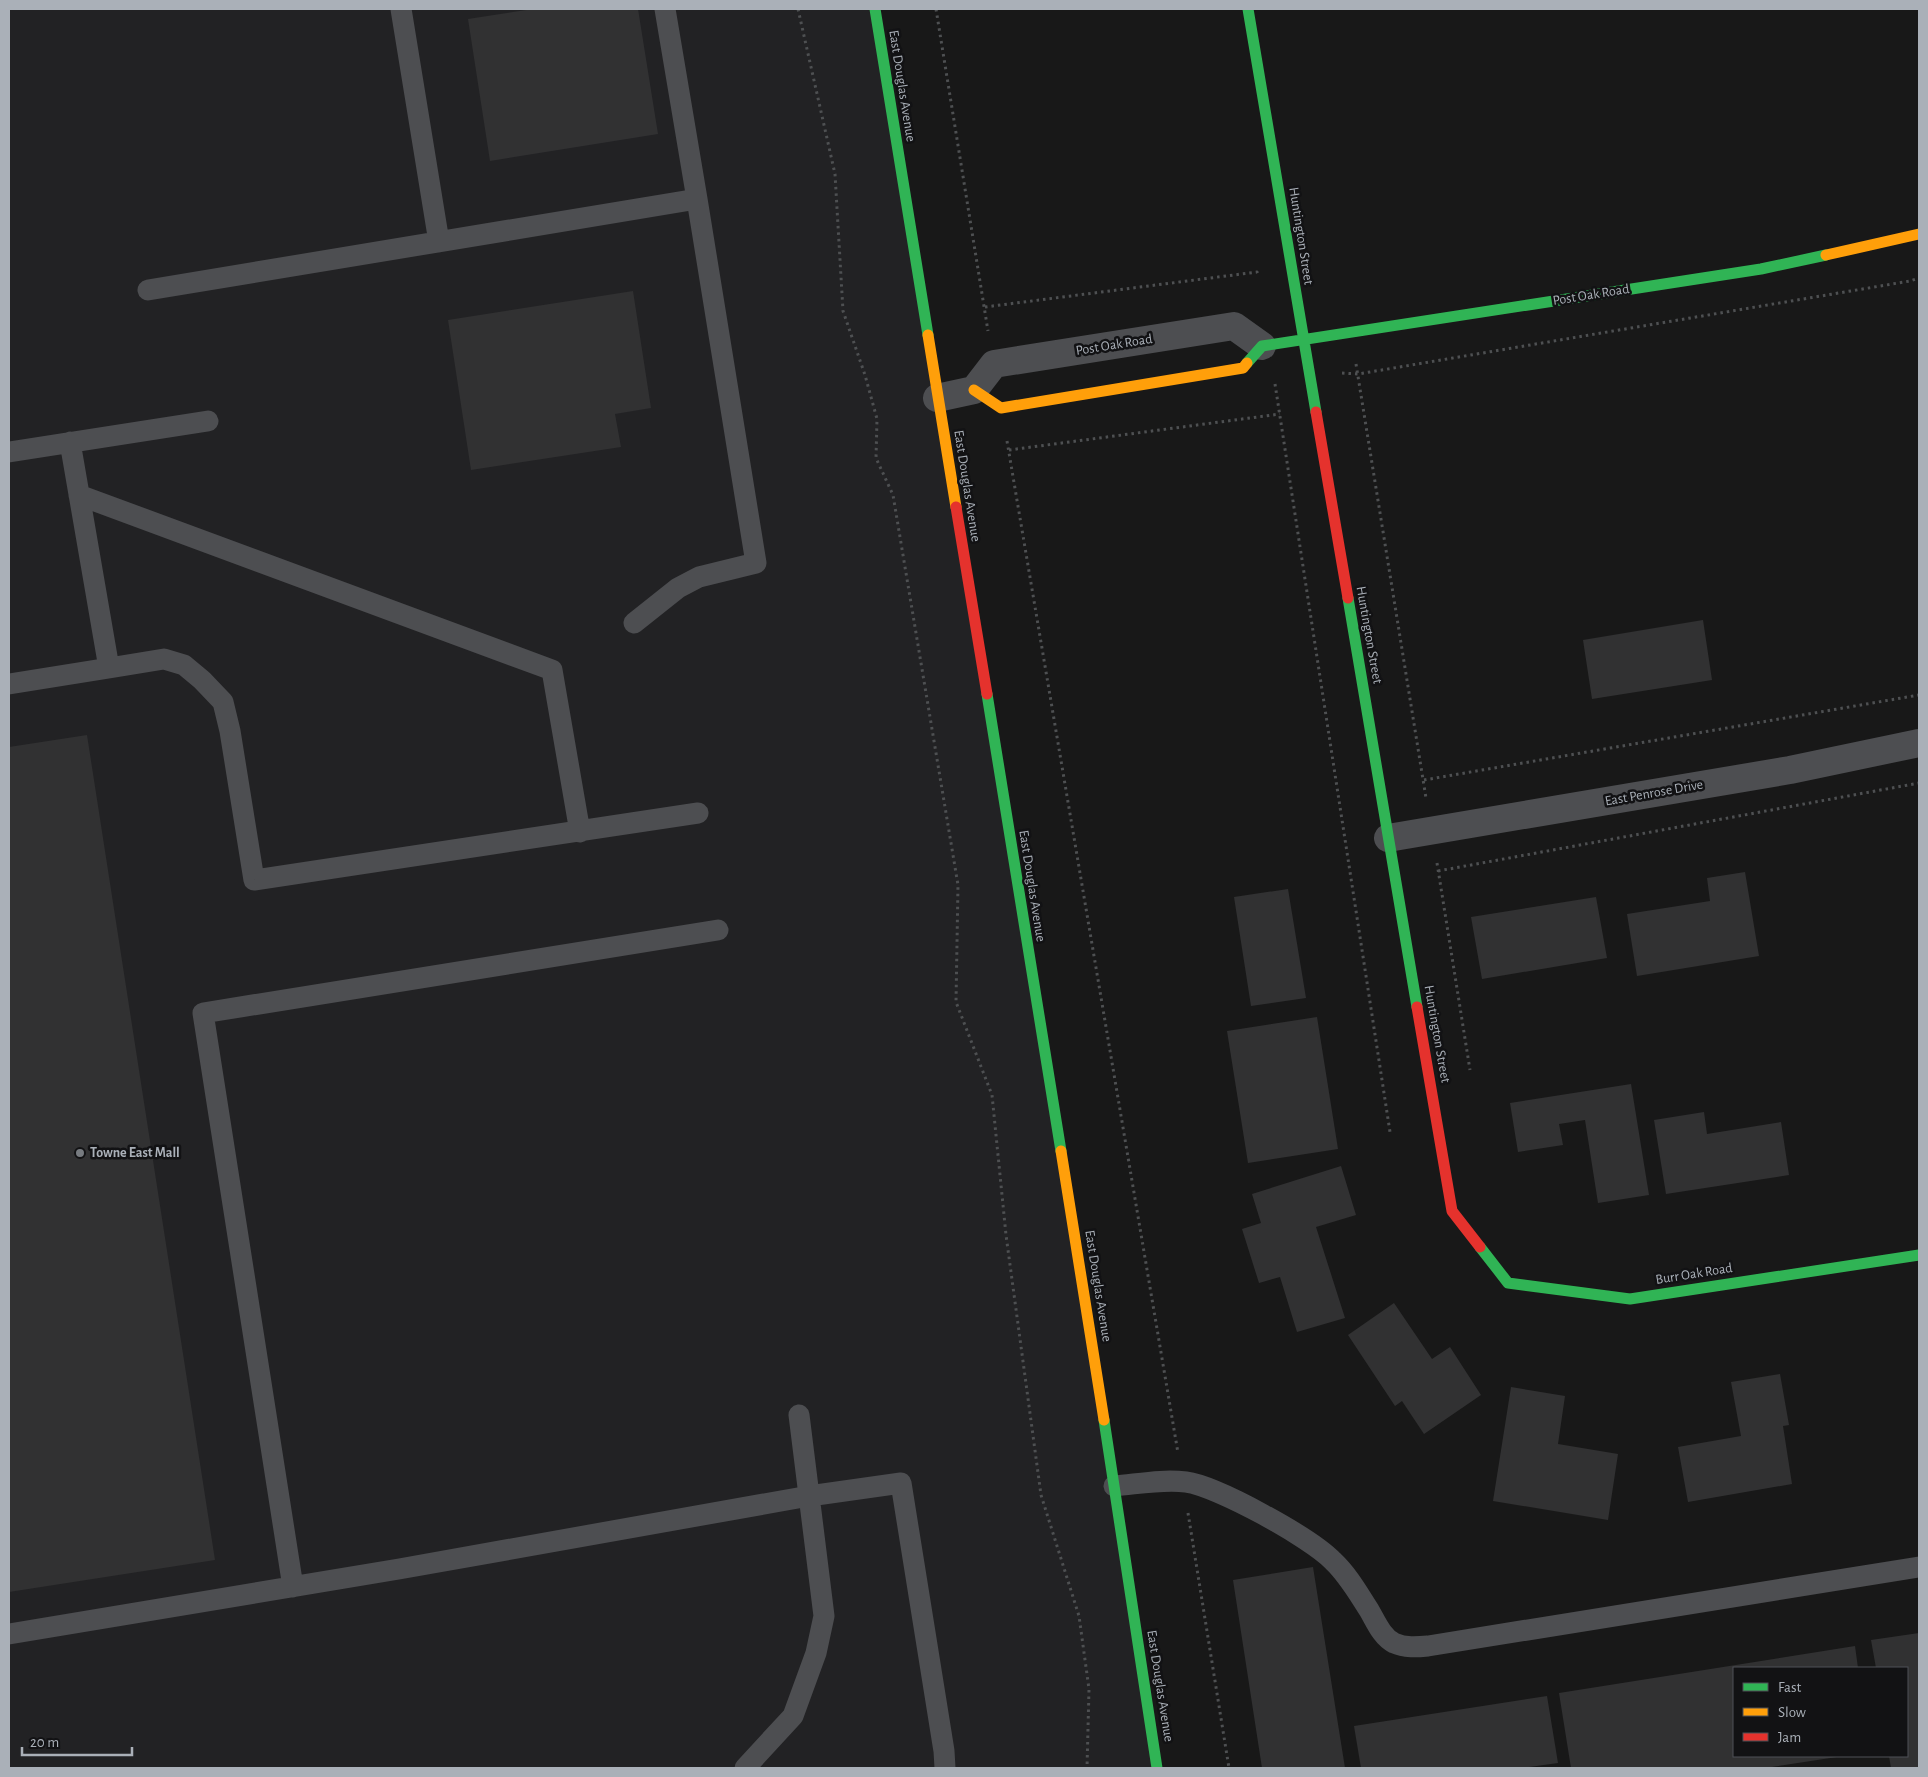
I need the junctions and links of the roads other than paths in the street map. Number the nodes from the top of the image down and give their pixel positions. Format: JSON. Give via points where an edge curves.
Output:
{"nodes":[{"id":1,"x":401,"y":9,"type":"edge"},
{"id":2,"x":665,"y":9,"type":"edge"},
{"id":3,"x":875,"y":9,"type":"edge"},
{"id":4,"x":1248,"y":9,"type":"edge"},
{"id":5,"x":697,"y":199,"type":"junction"},
{"id":6,"x":1919,"y":234,"type":"edge"},
{"id":7,"x":439,"y":242,"type":"junction"},
{"id":8,"x":148,"y":290,"type":"dead end"},
{"id":9,"x":1303,"y":339,"type":"junction"},
{"id":10,"x":1265,"y":346,"type":"junction"},
{"id":11,"x":974,"y":390,"type":"junction"},
{"id":12,"x":937,"y":398,"type":"junction"},
{"id":13,"x":208,"y":421,"type":"dead end"},
{"id":14,"x":70,"y":442,"type":"junction"},
{"id":15,"x":9,"y":452,"type":"edge"},
{"id":16,"x":79,"y":495,"type":"junction"},
{"id":17,"x":634,"y":623,"type":"dead end"},
{"id":18,"x":109,"y":668,"type":"junction"},
{"id":19,"x":9,"y":684,"type":"edge"},
{"id":20,"x":1919,"y":743,"type":"edge"},
{"id":21,"x":698,"y":813,"type":"dead end"},
{"id":22,"x":580,"y":832,"type":"junction"},
{"id":23,"x":1388,"y":838,"type":"junction"},
{"id":24,"x":718,"y":930,"type":"dead end"},
{"id":25,"x":1486,"y":1255,"type":"joint"},
{"id":26,"x":1919,"y":1255,"type":"edge"},
{"id":27,"x":799,"y":1415,"type":"dead end"},
{"id":28,"x":1114,"y":1486,"type":"junction"},
{"id":29,"x":809,"y":1496,"type":"junction"},
{"id":30,"x":1919,"y":1567,"type":"edge"},
{"id":31,"x":293,"y":1587,"type":"junction"},
{"id":32,"x":9,"y":1634,"type":"edge"},
{"id":33,"x":745,"y":1768,"type":"edge"},
{"id":34,"x":945,"y":1768,"type":"edge"},
{"id":35,"x":1157,"y":1768,"type":"edge"}],
"edges":[{"from":1,"to":7,"type":"lane"},
{"from":2,"to":5,"type":"lane"},
{"from":3,"to":12,"type":"street","name":"East Douglas Avenue"},
{"from":4,"to":9,"type":"street","name":"Huntington Street"},
{"from":5,"to":7,"type":"lane"},
{"from":5,"to":17,"type":"lane","via":[[756,563],[698,577],[678,588]]},
{"from":6,"to":9,"type":"street","name":"Post Oak Road","via":[[1761,269]]},
{"from":7,"to":8,"type":"lane"},
{"from":9,"to":10,"type":"street","name":"Post Oak Road"},
{"from":9,"to":23,"type":"street","name":"Huntington Street"},
{"from":10,"to":11,"type":"street","via":[[1243,368],[1001,408]]},
{"from":10,"to":11,"type":"street","name":"Post Oak Road","via":[[1234,326],[994,364]]},
{"from":11,"to":12,"type":"street"},
{"from":12,"to":28,"type":"street","name":"East Douglas Avenue"},
{"from":13,"to":14,"type":"lane"},
{"from":14,"to":15,"type":"lane"},
{"from":14,"to":16,"type":"lane"},
{"from":16,"to":18,"type":"lane"},
{"from":16,"to":22,"type":"lane","via":[[552,670]]},
{"from":18,"to":19,"type":"lane"},
{"from":18,"to":22,"type":"lane","via":[[164,659],[184,665],[223,702],[254,880]]},
{"from":20,"to":23,"type":"street","name":"East Penrose Drive","via":[[1790,770]]},
{"from":21,"to":22,"type":"lane"},
{"from":23,"to":25,"type":"street","name":"Huntington Street","via":[[1452,1211]]},
{"from":24,"to":31,"type":"lane","via":[[203,1013]]},
{"from":25,"to":26,"type":"street","name":"Burr Oak Road","via":[[1508,1283],[1630,1299]]},
{"from":27,"to":29,"type":"lane"},
{"from":28,"to":30,"type":"lane","via":[[1183,1482],[1222,1493],[1320,1548],[1344,1572],[1381,1631],[1396,1644],[1411,1647]]},
{"from":28,"to":35,"type":"street","name":"East Douglas Avenue"},
{"from":29,"to":31,"type":"lane"},
{"from":29,"to":33,"type":"lane","via":[[824,1616],[816,1653],[793,1716]]},
{"from":29,"to":34,"type":"lane","via":[[901,1483]]},
{"from":31,"to":32,"type":"lane"}]}
